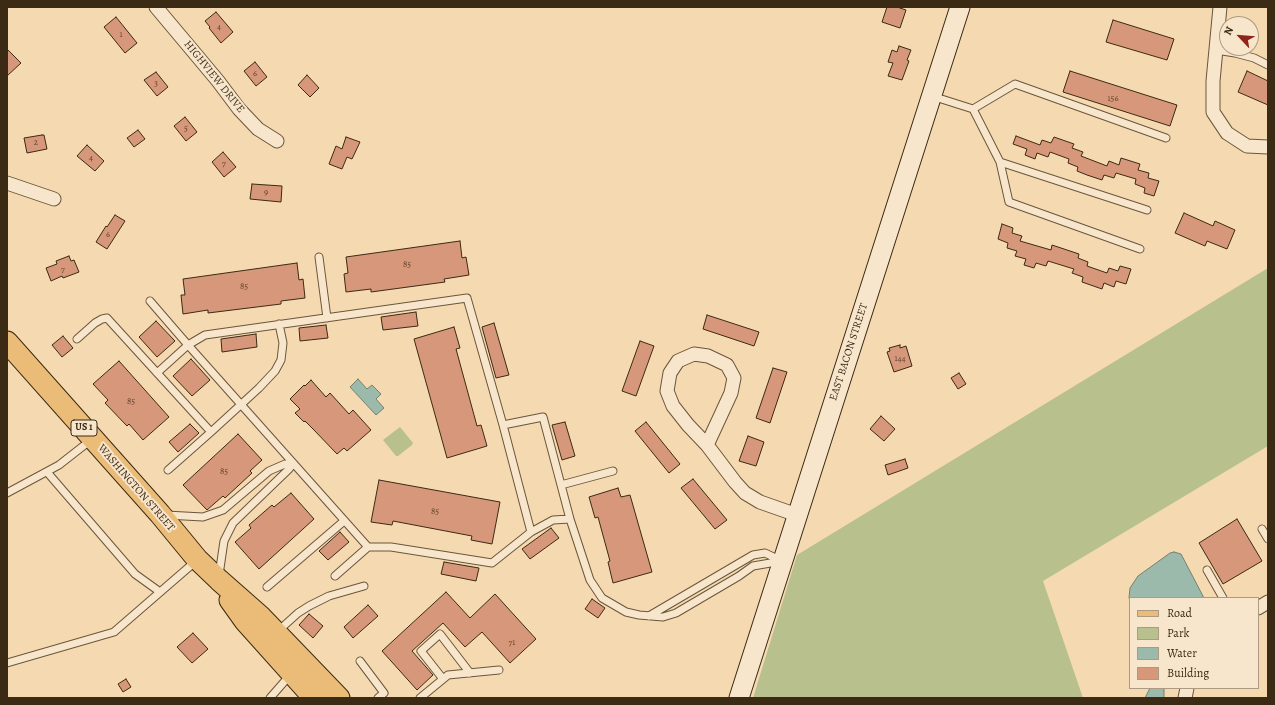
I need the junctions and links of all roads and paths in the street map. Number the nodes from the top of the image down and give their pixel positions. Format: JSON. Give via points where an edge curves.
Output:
{"nodes":[{"id":1,"x":156,"y":7,"type":"edge"},
{"id":2,"x":960,"y":7,"type":"edge"},
{"id":3,"x":1220,"y":7,"type":"edge"},
{"id":4,"x":1216,"y":50,"type":"junction"},
{"id":5,"x":1268,"y":65,"type":"edge"},
{"id":6,"x":932,"y":96,"type":"junction"},
{"id":7,"x":973,"y":109,"type":"junction"},
{"id":8,"x":1166,"y":138,"type":"dead end"},
{"id":9,"x":277,"y":141,"type":"dead end"},
{"id":10,"x":1268,"y":147,"type":"edge"},
{"id":11,"x":1000,"y":162,"type":"junction"},
{"id":12,"x":7,"y":183,"type":"edge"},
{"id":13,"x":54,"y":199,"type":"dead end"},
{"id":14,"x":1147,"y":210,"type":"dead end"},
{"id":15,"x":1140,"y":249,"type":"dead end"},
{"id":16,"x":319,"y":257,"type":"dead end"},
{"id":17,"x":150,"y":301,"type":"dead end"},
{"id":18,"x":326,"y":318,"type":"junction"},
{"id":19,"x":279,"y":324,"type":"junction"},
{"id":20,"x":77,"y":339,"type":"dead end"},
{"id":21,"x":7,"y":342,"type":"edge"},
{"id":22,"x":188,"y":345,"type":"junction"},
{"id":23,"x":157,"y":374,"type":"junction"},
{"id":24,"x":241,"y":405,"type":"junction"},
{"id":25,"x":503,"y":425,"type":"junction"},
{"id":26,"x":211,"y":432,"type":"junction"},
{"id":27,"x":93,"y":438,"type":"junction"},
{"id":28,"x":707,"y":445,"type":"junction"},
{"id":29,"x":293,"y":463,"type":"junction"},
{"id":30,"x":168,"y":470,"type":"dead end"},
{"id":31,"x":613,"y":471,"type":"dead end"},
{"id":32,"x":47,"y":472,"type":"junction"},
{"id":33,"x":561,"y":486,"type":"junction"},
{"id":34,"x":7,"y":493,"type":"edge"},
{"id":35,"x":160,"y":514,"type":"junction"},
{"id":36,"x":797,"y":515,"type":"junction"},
{"id":37,"x":570,"y":520,"type":"junction"},
{"id":38,"x":344,"y":521,"type":"junction"},
{"id":39,"x":1262,"y":529,"type":"dead end"},
{"id":40,"x":531,"y":532,"type":"junction"},
{"id":41,"x":1268,"y":539,"type":"edge"},
{"id":42,"x":368,"y":547,"type":"junction"},
{"id":43,"x":197,"y":559,"type":"junction"},
{"id":44,"x":782,"y":561,"type":"junction"},
{"id":45,"x":1207,"y":570,"type":"dead end"},
{"id":46,"x":335,"y":576,"type":"dead end"},
{"id":47,"x":219,"y":580,"type":"junction"},
{"id":48,"x":364,"y":586,"type":"dead end"},
{"id":49,"x":267,"y":587,"type":"dead end"},
{"id":50,"x":160,"y":592,"type":"junction"},
{"id":51,"x":1222,"y":597,"type":"edge"},
{"id":52,"x":1268,"y":602,"type":"edge"},
{"id":53,"x":1259,"y":607,"type":"edge"},
{"id":54,"x":649,"y":616,"type":"junction"},
{"id":55,"x":277,"y":632,"type":"junction"},
{"id":56,"x":7,"y":662,"type":"edge"},
{"id":57,"x":360,"y":662,"type":"dead end"},
{"id":58,"x":499,"y":670,"type":"dead end"},
{"id":59,"x":291,"y":673,"type":"junction"},
{"id":60,"x":470,"y":673,"type":"junction"},
{"id":61,"x":443,"y":679,"type":"junction"},
{"id":62,"x":386,"y":696,"type":"edge"},
{"id":63,"x":270,"y":698,"type":"edge"},
{"id":64,"x":314,"y":698,"type":"edge"},
{"id":65,"x":339,"y":698,"type":"edge"},
{"id":66,"x":378,"y":698,"type":"edge"},
{"id":67,"x":420,"y":698,"type":"edge"},
{"id":68,"x":739,"y":698,"type":"edge"}],
"edges":[{"from":1,"to":9,"type":"street","name":"HIGHVIEW DRIVE","via":[[239,109],[258,129]]},
{"from":2,"to":6,"type":"main road","name":"EAST BACON STREET"},
{"from":3,"to":4,"type":"street"},
{"from":4,"to":5,"type":"lane","via":[[1254,58]]},
{"from":4,"to":10,"type":"street","via":[[1213,112],[1227,133],[1247,146]]},
{"from":6,"to":7,"type":"lane"},
{"from":6,"to":36,"type":"main road","name":"EAST BACON STREET"},
{"from":7,"to":8,"type":"lane","via":[[1015,84]]},
{"from":7,"to":11,"type":"lane"},
{"from":11,"to":14,"type":"lane"},
{"from":11,"to":15,"type":"lane","via":[[1009,202]]},
{"from":12,"to":13,"type":"street"},
{"from":16,"to":18,"type":"lane"},
{"from":17,"to":22,"type":"lane"},
{"from":18,"to":19,"type":"lane"},
{"from":18,"to":25,"type":"lane","via":[[466,298]]},
{"from":19,"to":22,"type":"lane","via":[[205,334]]},
{"from":19,"to":24,"type":"lane","via":[[283,343],[281,360],[275,371]]},
{"from":20,"to":23,"type":"lane","via":[[95,323],[107,318]]},
{"from":21,"to":27,"type":"main road","name":"WASHINGTON STREET","number":"US 1"},
{"from":22,"to":23,"type":"lane"},
{"from":22,"to":24,"type":"lane"},
{"from":23,"to":26,"type":"lane"},
{"from":24,"to":26,"type":"lane"},
{"from":24,"to":29,"type":"lane"},
{"from":25,"to":33,"type":"lane","via":[[543,418]]},
{"from":25,"to":40,"type":"lane"},
{"from":26,"to":30,"type":"lane"},
{"from":27,"to":32,"type":"lane"},
{"from":27,"to":35,"type":"main road","name":"WASHINGTON STREET","number":"US 1"},
{"from":28,"to":28,"type":"street","via":[[673,406],[667,391],[670,373],[678,361],[694,354],[708,356],[727,365],[734,378],[731,393]]},
{"from":28,"to":36,"type":"street","via":[[745,493],[760,502]]},
{"from":29,"to":35,"type":"lane","via":[[269,471],[223,510],[203,517]]},
{"from":29,"to":38,"type":"lane"},
{"from":29,"to":47,"type":"lane","via":[[233,523],[224,541]]},
{"from":31,"to":33,"type":"lane"},
{"from":32,"to":34,"type":"lane"},
{"from":32,"to":50,"type":"lane","via":[[135,574]]},
{"from":33,"to":37,"type":"lane"},
{"from":35,"to":43,"type":"main road","name":"WASHINGTON STREET","number":"US 1"},
{"from":36,"to":44,"type":"main road","name":"EAST BACON STREET"},
{"from":37,"to":40,"type":"lane","via":[[553,520]]},
{"from":37,"to":54,"type":"lane","via":[[590,580],[602,598],[626,612]]},
{"from":38,"to":42,"type":"lane"},
{"from":38,"to":49,"type":"lane"},
{"from":39,"to":41,"type":"lane"},
{"from":40,"to":42,"type":"lane","via":[[492,563],[391,547]]},
{"from":42,"to":46,"type":"lane"},
{"from":43,"to":47,"type":"main road","name":"WASHINGTON STREET","number":"US 1"},
{"from":43,"to":50,"type":"lane"},
{"from":44,"to":54,"type":"lane","via":[[753,566],[676,613],[662,617]]},
{"from":44,"to":54,"type":"lane","via":[[765,553],[753,555]]},
{"from":44,"to":68,"type":"main road","name":"EAST BACON STREET"},
{"from":45,"to":51,"type":"lane"},
{"from":47,"to":55,"type":"main road","name":"WASHINGTON STREET","number":"US 1"},
{"from":47,"to":59,"type":"main road","name":"WASHINGTON STREET","number":"US 1","via":[[244,621]]},
{"from":48,"to":55,"type":"lane","via":[[329,596],[309,606]]},
{"from":50,"to":56,"type":"lane","via":[[114,632]]},
{"from":52,"to":53,"type":"street"},
{"from":55,"to":65,"type":"main road","name":"WASHINGTON STREET","number":"US 1"},
{"from":57,"to":62,"type":"lane"},
{"from":58,"to":60,"type":"lane"},
{"from":59,"to":63,"type":"lane"},
{"from":59,"to":64,"type":"main road","name":"WASHINGTON STREET","number":"US 1"},
{"from":60,"to":61,"type":"lane","via":[[448,675]]},
{"from":60,"to":61,"type":"lane","via":[[440,634],[421,651]]},
{"from":61,"to":67,"type":"lane"},
{"from":62,"to":66,"type":"lane"}]}
